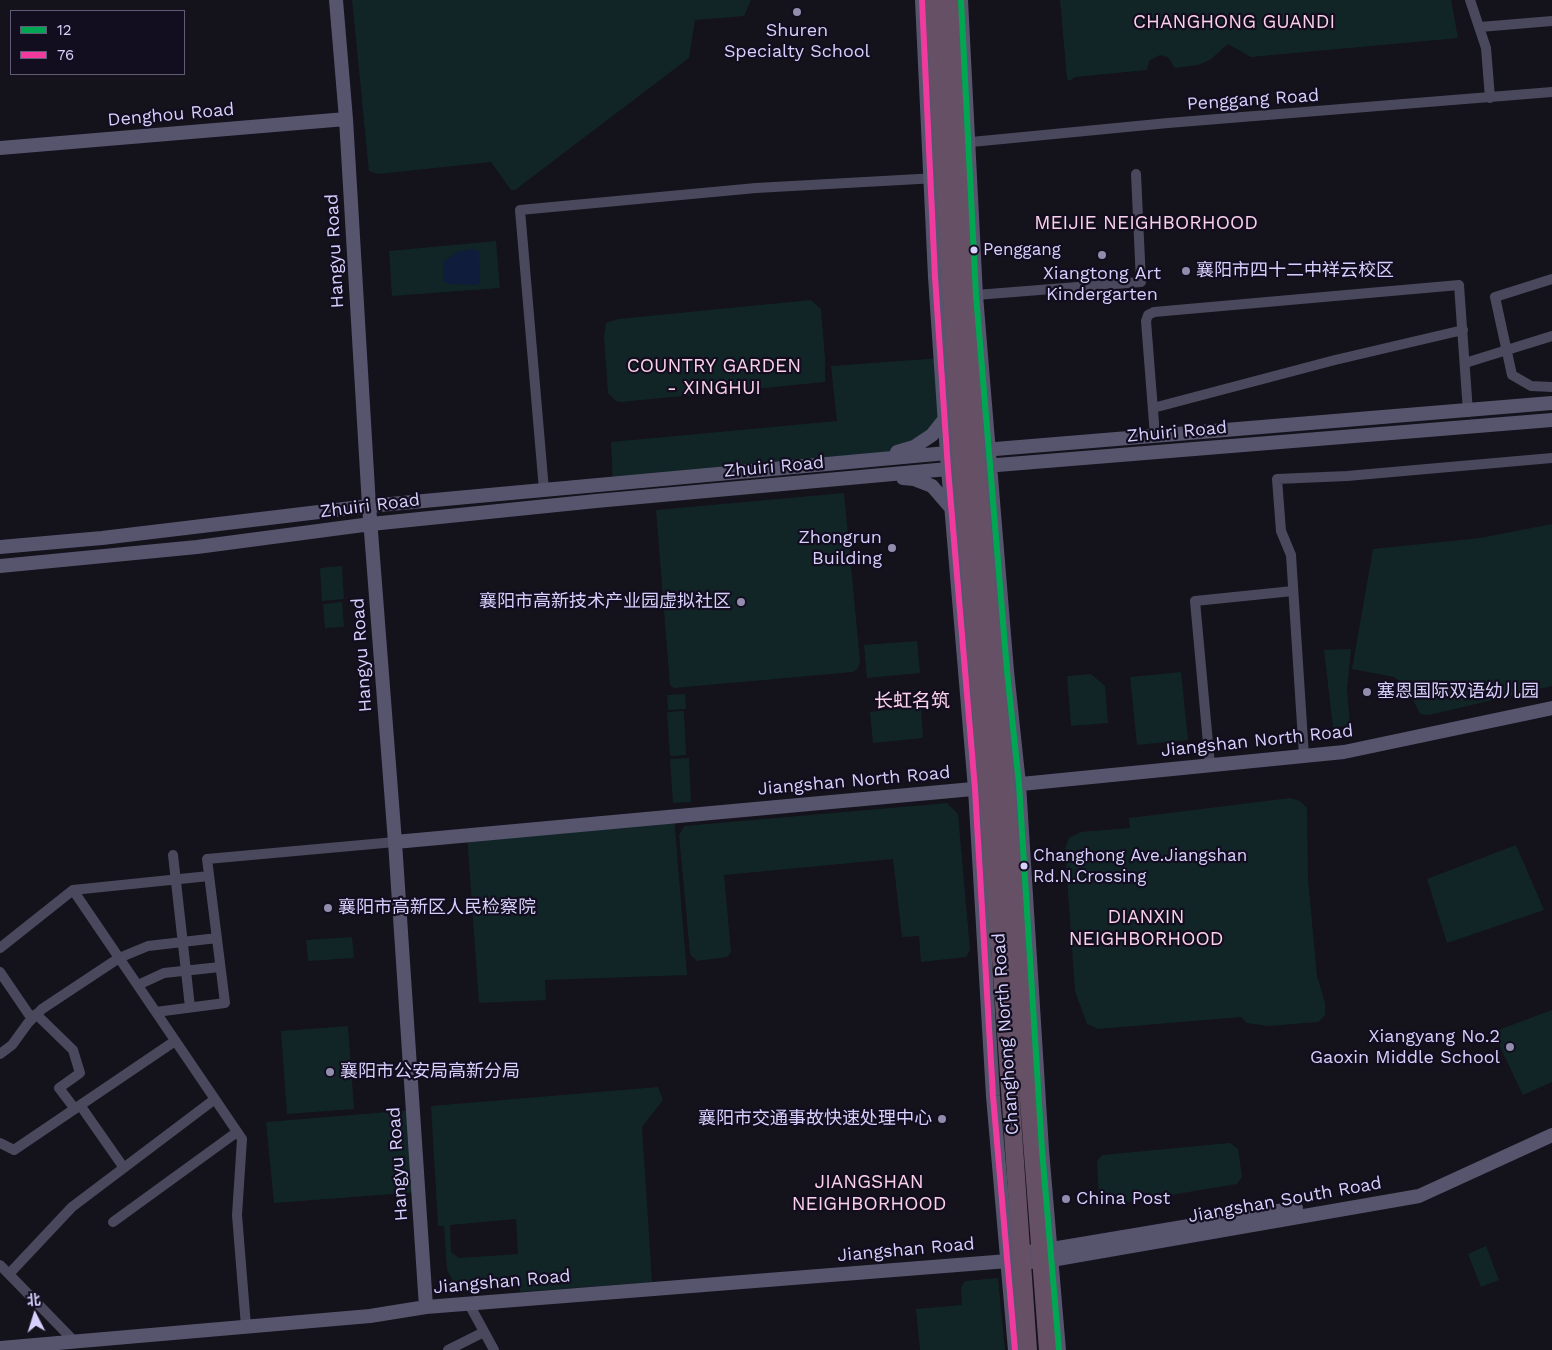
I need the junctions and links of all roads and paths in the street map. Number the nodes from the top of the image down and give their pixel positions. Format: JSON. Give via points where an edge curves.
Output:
{"nodes":[{"id":1,"x":336,"y":0,"type":"edge"},
{"id":2,"x":922,"y":0,"type":"edge"},
{"id":3,"x":934,"y":0,"type":"edge"},
{"id":4,"x":951,"y":0,"type":"edge"},
{"id":5,"x":961,"y":0,"type":"edge"},
{"id":6,"x":1470,"y":0,"type":"edge"},
{"id":7,"x":1552,"y":21,"type":"edge"},
{"id":8,"x":1480,"y":27,"type":"junction"},
{"id":9,"x":1552,"y":92,"type":"edge"},
{"id":10,"x":1490,"y":98,"type":"junction"},
{"id":11,"x":346,"y":119,"type":"junction"},
{"id":12,"x":963,"y":142,"type":"junction"},
{"id":13,"x":0,"y":148,"type":"edge"},
{"id":14,"x":1136,"y":174,"type":"dead end"},
{"id":15,"x":936,"y":178,"type":"junction"},
{"id":16,"x":1552,"y":279,"type":"edge"},
{"id":17,"x":976,"y":295,"type":"junction"},
{"id":18,"x":1462,"y":330,"type":"junction"},
{"id":19,"x":1552,"y":336,"type":"edge"},
{"id":20,"x":1508,"y":350,"type":"junction"},
{"id":21,"x":1465,"y":363,"type":"junction"},
{"id":22,"x":956,"y":374,"type":"junction"},
{"id":23,"x":1552,"y":387,"type":"edge"},
{"id":24,"x":1552,"y":403,"type":"edge"},
{"id":25,"x":1153,"y":408,"type":"junction"},
{"id":26,"x":1468,"y":412,"type":"junction"},
{"id":27,"x":945,"y":420,"type":"junction"},
{"id":28,"x":1552,"y":420,"type":"edge"},
{"id":29,"x":1155,"y":436,"type":"junction"},
{"id":30,"x":1552,"y":458,"type":"edge"},
{"id":31,"x":872,"y":460,"type":"junction"},
{"id":32,"x":969,"y":460,"type":"junction"},
{"id":33,"x":878,"y":476,"type":"junction"},
{"id":34,"x":544,"y":490,"type":"junction"},
{"id":35,"x":369,"y":506,"type":"junction"},
{"id":36,"x":951,"y":509,"type":"junction"},
{"id":37,"x":370,"y":524,"type":"junction"},
{"id":38,"x":967,"y":534,"type":"junction"},
{"id":39,"x":0,"y":547,"type":"edge"},
{"id":40,"x":0,"y":566,"type":"edge"},
{"id":41,"x":1293,"y":591,"type":"junction"},
{"id":42,"x":1552,"y":708,"type":"edge"},
{"id":43,"x":1304,"y":756,"type":"junction"},
{"id":44,"x":1210,"y":765,"type":"junction"},
{"id":45,"x":997,"y":787,"type":"junction"},
{"id":46,"x":395,"y":842,"type":"junction"},
{"id":47,"x":173,"y":855,"type":"dead end"},
{"id":48,"x":209,"y":876,"type":"junction"},
{"id":49,"x":176,"y":879,"type":"junction"},
{"id":50,"x":73,"y":890,"type":"junction"},
{"id":51,"x":217,"y":938,"type":"junction"},
{"id":52,"x":183,"y":942,"type":"junction"},
{"id":53,"x":0,"y":948,"type":"edge"},
{"id":54,"x":119,"y":958,"type":"junction"},
{"id":55,"x":220,"y":967,"type":"junction"},
{"id":56,"x":187,"y":971,"type":"junction"},
{"id":57,"x":0,"y":972,"type":"edge"},
{"id":58,"x":138,"y":985,"type":"junction"},
{"id":59,"x":190,"y":1007,"type":"junction"},
{"id":60,"x":156,"y":1012,"type":"junction"},
{"id":61,"x":34,"y":1017,"type":"junction"},
{"id":62,"x":176,"y":1041,"type":"junction"},
{"id":63,"x":0,"y":1054,"type":"edge"},
{"id":64,"x":215,"y":1099,"type":"junction"},
{"id":65,"x":77,"y":1107,"type":"junction"},
{"id":66,"x":1552,"y":1124,"type":"edge"},
{"id":67,"x":237,"y":1132,"type":"junction"},
{"id":68,"x":1552,"y":1135,"type":"edge"},
{"id":69,"x":0,"y":1143,"type":"edge"},
{"id":70,"x":124,"y":1168,"type":"junction"},
{"id":71,"x":113,"y":1222,"type":"dead end"},
{"id":72,"x":1034,"y":1256,"type":"junction"},
{"id":73,"x":0,"y":1265,"type":"edge"},
{"id":74,"x":9,"y":1274,"type":"junction"},
{"id":75,"x":469,"y":1304,"type":"junction"},
{"id":76,"x":426,"y":1307,"type":"junction"},
{"id":77,"x":246,"y":1326,"type":"junction"},
{"id":78,"x":484,"y":1332,"type":"junction"},
{"id":79,"x":75,"y":1342,"type":"junction"},
{"id":80,"x":0,"y":1348,"type":"edge"},
{"id":81,"x":448,"y":1350,"type":"edge"},
{"id":82,"x":494,"y":1350,"type":"edge"},
{"id":83,"x":1015,"y":1350,"type":"edge"},
{"id":84,"x":1028,"y":1350,"type":"edge"},
{"id":85,"x":1048,"y":1350,"type":"edge"},
{"id":86,"x":1059,"y":1350,"type":"edge"}],
"edges":[{"from":1,"to":11,"type":"street","name":"Hangyu Road"},
{"from":2,"to":15,"type":"street"},
{"from":3,"to":15,"type":"highway","name":"Changhong North Road"},
{"from":4,"to":12,"type":"highway","name":"Changhong North Road"},
{"from":5,"to":12,"type":"street"},
{"from":6,"to":8,"type":"street"},
{"from":7,"to":8,"type":"street"},
{"from":8,"to":10,"type":"street","via":[[1486,48]]},
{"from":9,"to":10,"type":"street","name":"Penggang Road"},
{"from":10,"to":12,"type":"street","name":"Penggang Road"},
{"from":11,"to":13,"type":"street","name":"Denghou Road"},
{"from":11,"to":35,"type":"street","name":"Hangyu Road"},
{"from":12,"to":17,"type":"street"},
{"from":12,"to":32,"type":"highway","name":"Changhong North Road"},
{"from":14,"to":17,"type":"street","via":[[1140,282]]},
{"from":15,"to":22,"type":"highway","name":"Changhong North Road"},
{"from":15,"to":27,"type":"street"},
{"from":15,"to":34,"type":"street","via":[[756,188],[520,210]]},
{"from":16,"to":20,"type":"street","via":[[1495,297]]},
{"from":17,"to":32,"type":"street"},
{"from":18,"to":21,"type":"street"},
{"from":18,"to":25,"type":"street"},
{"from":18,"to":25,"type":"street","via":[[1459,285],[1154,312],[1146,320]]},
{"from":19,"to":20,"type":"street"},
{"from":20,"to":21,"type":"street"},
{"from":20,"to":23,"type":"street","via":[[1512,375],[1531,386]]},
{"from":21,"to":26,"type":"street"},
{"from":22,"to":27,"type":"street"},
{"from":22,"to":32,"type":"highway","name":"Changhong North Road"},
{"from":24,"to":26,"type":"street","name":"Zhuiri Road"},
{"from":25,"to":29,"type":"street"},
{"from":26,"to":29,"type":"street","name":"Zhuiri Road"},
{"from":27,"to":31,"type":"street","via":[[914,447]]},
{"from":27,"to":32,"type":"street"},
{"from":28,"to":32,"type":"street","name":"Zhuiri Road"},
{"from":29,"to":32,"type":"street","name":"Zhuiri Road"},
{"from":30,"to":41,"type":"street","via":[[1277,479],[1281,531],[1291,555]]},
{"from":31,"to":32,"type":"street","name":"Zhuiri Road"},
{"from":31,"to":34,"type":"street","name":"Zhuiri Road"},
{"from":32,"to":33,"type":"street","name":"Zhuiri Road"},
{"from":32,"to":36,"type":"street"},
{"from":32,"to":38,"type":"highway","name":"Changhong North Road"},
{"from":32,"to":45,"type":"highway","name":"Changhong North Road"},
{"from":33,"to":36,"type":"street","via":[[914,479],[932,486]]},
{"from":33,"to":37,"type":"street","name":"Zhuiri Road"},
{"from":34,"to":35,"type":"street","name":"Zhuiri Road"},
{"from":35,"to":37,"type":"street","name":"Hangyu Road"},
{"from":35,"to":39,"type":"street","name":"Zhuiri Road"},
{"from":36,"to":38,"type":"street"},
{"from":36,"to":45,"type":"street"},
{"from":37,"to":40,"type":"street","name":"Zhuiri Road","via":[[196,548]]},
{"from":37,"to":46,"type":"street","name":"Hangyu Road"},
{"from":38,"to":45,"type":"highway","name":"Changhong North Road"},
{"from":41,"to":43,"type":"street"},
{"from":41,"to":44,"type":"street","via":[[1195,601]]},
{"from":42,"to":43,"type":"street","name":"Jiangshan North Road","via":[[1344,752]]},
{"from":43,"to":44,"type":"street","name":"Jiangshan North Road"},
{"from":44,"to":45,"type":"street","name":"Jiangshan North Road"},
{"from":45,"to":46,"type":"street","name":"Jiangshan North Road"},
{"from":45,"to":72,"type":"highway","name":"Changhong North Road"},
{"from":45,"to":72,"type":"street","via":[[1042,1150]]},
{"from":46,"to":48,"type":"street","via":[[207,859]]},
{"from":46,"to":76,"type":"street","name":"Hangyu Road"},
{"from":47,"to":49,"type":"street"},
{"from":48,"to":49,"type":"street"},
{"from":48,"to":51,"type":"street"},
{"from":49,"to":50,"type":"street"},
{"from":49,"to":52,"type":"street"},
{"from":50,"to":53,"type":"street"},
{"from":50,"to":54,"type":"street"},
{"from":51,"to":52,"type":"street"},
{"from":51,"to":55,"type":"street"},
{"from":52,"to":54,"type":"street","via":[[148,946]]},
{"from":52,"to":56,"type":"street"},
{"from":54,"to":58,"type":"street"},
{"from":54,"to":61,"type":"street"},
{"from":55,"to":56,"type":"street"},
{"from":55,"to":59,"type":"street","via":[[225,1003]]},
{"from":56,"to":58,"type":"street","via":[[164,973]]},
{"from":56,"to":59,"type":"street"},
{"from":57,"to":61,"type":"street"},
{"from":58,"to":60,"type":"street"},
{"from":59,"to":60,"type":"street"},
{"from":60,"to":62,"type":"street"},
{"from":61,"to":63,"type":"street","via":[[12,1045]]},
{"from":61,"to":65,"type":"street","via":[[73,1050],[80,1073],[59,1088]]},
{"from":62,"to":64,"type":"street"},
{"from":62,"to":65,"type":"street"},
{"from":64,"to":67,"type":"street"},
{"from":64,"to":70,"type":"street"},
{"from":65,"to":69,"type":"street","via":[[14,1150]]},
{"from":65,"to":70,"type":"street"},
{"from":66,"to":72,"type":"street","name":"Jiangshan South Road","via":[[1416,1187]]},
{"from":67,"to":71,"type":"street"},
{"from":67,"to":77,"type":"street","via":[[242,1139],[237,1214]]},
{"from":68,"to":72,"type":"street","name":"Jiangshan South Road","via":[[1419,1196]]},
{"from":70,"to":74,"type":"street","via":[[72,1207]]},
{"from":72,"to":75,"type":"street","name":"Jiangshan Road"},
{"from":72,"to":83,"type":"street"},
{"from":72,"to":84,"type":"highway","name":"Changhong North Road"},
{"from":72,"to":85,"type":"highway","name":"Changhong North Road"},
{"from":72,"to":86,"type":"street"},
{"from":73,"to":74,"type":"street"},
{"from":74,"to":79,"type":"street"},
{"from":75,"to":76,"type":"street","name":"Jiangshan Road"},
{"from":75,"to":78,"type":"street"},
{"from":76,"to":77,"type":"street","name":"Jiangshan Road","via":[[370,1316]]},
{"from":77,"to":79,"type":"street","name":"Jiangshan Road"},
{"from":78,"to":81,"type":"street"},
{"from":78,"to":82,"type":"street"},
{"from":79,"to":80,"type":"street","name":"Jiangshan Road"}]}
